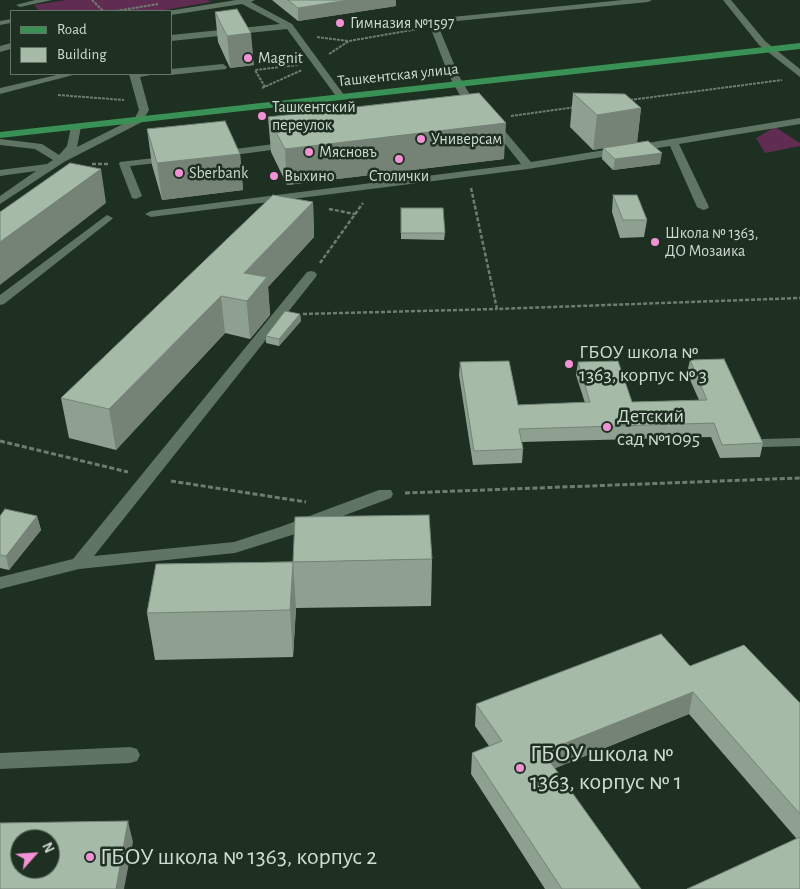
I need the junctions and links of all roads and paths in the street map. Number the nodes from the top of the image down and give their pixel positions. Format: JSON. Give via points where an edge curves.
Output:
{"nodes":[{"id":1,"x":48,"y":0,"type":"edge"},
{"id":2,"x":92,"y":0,"type":"edge"},
{"id":3,"x":242,"y":0,"type":"edge"},
{"id":4,"x":257,"y":0,"type":"edge"},
{"id":5,"x":550,"y":0,"type":"edge"},
{"id":6,"x":648,"y":0,"type":"edge"},
{"id":7,"x":727,"y":0,"type":"edge"},
{"id":8,"x":20,"y":5,"type":"edge"},
{"id":9,"x":102,"y":10,"type":"edge"},
{"id":10,"x":551,"y":10,"type":"junction"},
{"id":11,"x":172,"y":13,"type":"edge"},
{"id":12,"x":292,"y":30,"type":"junction"},
{"id":13,"x":172,"y":38,"type":"edge"},
{"id":14,"x":349,"y":41,"type":"dead end"},
{"id":15,"x":800,"y":46,"type":"edge"},
{"id":16,"x":772,"y":49,"type":"junction"},
{"id":17,"x":316,"y":63,"type":"junction"},
{"id":18,"x":223,"y":67,"type":"edge"},
{"id":19,"x":172,"y":72,"type":"edge"},
{"id":20,"x":800,"y":74,"type":"edge"},
{"id":21,"x":68,"y":75,"type":"edge"},
{"id":22,"x":135,"y":75,"type":"edge"},
{"id":23,"x":790,"y":79,"type":"dead end"},
{"id":24,"x":459,"y":84,"type":"junction"},
{"id":25,"x":265,"y":87,"type":"dead end"},
{"id":26,"x":0,"y":90,"type":"edge"},
{"id":27,"x":57,"y":95,"type":"dead end"},
{"id":28,"x":340,"y":97,"type":"junction"},
{"id":29,"x":142,"y":101,"type":"junction"},
{"id":30,"x":626,"y":101,"type":"edge"},
{"id":31,"x":577,"y":107,"type":"dead end"},
{"id":32,"x":490,"y":119,"type":"junction"},
{"id":33,"x":139,"y":120,"type":"junction"},
{"id":34,"x":470,"y":121,"type":"edge"},
{"id":35,"x":800,"y":121,"type":"edge"},
{"id":36,"x":76,"y":127,"type":"junction"},
{"id":37,"x":0,"y":135,"type":"edge"},
{"id":38,"x":0,"y":142,"type":"edge"},
{"id":39,"x":673,"y":142,"type":"junction"},
{"id":40,"x":304,"y":143,"type":"edge"},
{"id":41,"x":208,"y":155,"type":"edge"},
{"id":42,"x":180,"y":158,"type":"edge"},
{"id":43,"x":60,"y":160,"type":"junction"},
{"id":44,"x":86,"y":164,"type":"edge"},
{"id":45,"x":124,"y":164,"type":"junction"},
{"id":46,"x":50,"y":166,"type":"junction"},
{"id":47,"x":528,"y":166,"type":"junction"},
{"id":48,"x":0,"y":174,"type":"edge"},
{"id":49,"x":468,"y":174,"type":"junction"},
{"id":50,"x":376,"y":186,"type":"junction"},
{"id":51,"x":136,"y":196,"type":"dead end"},
{"id":52,"x":0,"y":201,"type":"edge"},
{"id":53,"x":703,"y":206,"type":"dead end"},
{"id":54,"x":151,"y":214,"type":"dead end"},
{"id":55,"x":107,"y":218,"type":"dead end"},
{"id":56,"x":311,"y":275,"type":"joint"},
{"id":57,"x":800,"y":298,"type":"edge"},
{"id":58,"x":0,"y":300,"type":"edge"},
{"id":59,"x":497,"y":309,"type":"junction"},
{"id":60,"x":279,"y":315,"type":"junction"},
{"id":61,"x":0,"y":441,"type":"edge"},
{"id":62,"x":800,"y":442,"type":"edge"},
{"id":63,"x":763,"y":443,"type":"edge"},
{"id":64,"x":148,"y":477,"type":"junction"},
{"id":65,"x":800,"y":478,"type":"edge"},
{"id":66,"x":385,"y":494,"type":"joint"},
{"id":67,"x":309,"y":503,"type":"dead end"},
{"id":68,"x":79,"y":563,"type":"junction"},
{"id":69,"x":0,"y":583,"type":"edge"},
{"id":70,"x":130,"y":755,"type":"dead end"},
{"id":71,"x":0,"y":761,"type":"edge"}],
"edges":[{"from":1,"to":8,"type":"street"},
{"from":2,"to":9,"type":"path"},
{"from":3,"to":4,"type":"street"},
{"from":3,"to":11,"type":"street"},
{"from":3,"to":12,"type":"street"},
{"from":5,"to":10,"type":"street"},
{"from":6,"to":10,"type":"street"},
{"from":7,"to":16,"type":"street","via":[[762,43]]},
{"from":10,"to":24,"type":"street","via":[[432,21]]},
{"from":12,"to":13,"type":"street"},
{"from":12,"to":14,"type":"path"},
{"from":12,"to":17,"type":"street"},
{"from":15,"to":16,"type":"main road","name":"Ташкентская улица"},
{"from":16,"to":20,"type":"street"},
{"from":16,"to":24,"type":"main road","name":"Ташкентская улица"},
{"from":17,"to":25,"type":"path","via":[[255,70]]},
{"from":17,"to":28,"type":"street"},
{"from":18,"to":19,"type":"street"},
{"from":21,"to":26,"type":"street"},
{"from":22,"to":29,"type":"street"},
{"from":23,"to":30,"type":"path"},
{"from":24,"to":28,"type":"main road","name":"Ташкентская улица"},
{"from":24,"to":32,"type":"street","via":[[469,102]]},
{"from":27,"to":29,"type":"path"},
{"from":28,"to":33,"type":"main road","name":"Ташкентская улица"},
{"from":29,"to":33,"type":"street","via":[[144,110]]},
{"from":31,"to":32,"type":"path"},
{"from":32,"to":34,"type":"street"},
{"from":32,"to":47,"type":"street"},
{"from":33,"to":36,"type":"main road","name":"Ташкентская улица"},
{"from":33,"to":43,"type":"street"},
{"from":35,"to":39,"type":"street"},
{"from":36,"to":37,"type":"main road","name":"Ташкентская улица"},
{"from":36,"to":43,"type":"street","via":[[72,147]]},
{"from":38,"to":43,"type":"street","via":[[38,146]]},
{"from":39,"to":47,"type":"street"},
{"from":39,"to":53,"type":"street"},
{"from":40,"to":41,"type":"street"},
{"from":42,"to":45,"type":"street"},
{"from":43,"to":46,"type":"street"},
{"from":44,"to":45,"type":"path"},
{"from":45,"to":51,"type":"street"},
{"from":46,"to":48,"type":"street"},
{"from":46,"to":52,"type":"street"},
{"from":47,"to":49,"type":"street"},
{"from":49,"to":50,"type":"street"},
{"from":49,"to":59,"type":"path"},
{"from":50,"to":54,"type":"street"},
{"from":50,"to":56,"type":"path"},
{"from":55,"to":58,"type":"street"},
{"from":56,"to":60,"type":"street"},
{"from":57,"to":59,"type":"path"},
{"from":59,"to":60,"type":"path"},
{"from":60,"to":64,"type":"street"},
{"from":61,"to":64,"type":"path"},
{"from":62,"to":63,"type":"street"},
{"from":64,"to":67,"type":"path"},
{"from":64,"to":68,"type":"street"},
{"from":65,"to":66,"type":"path"},
{"from":66,"to":68,"type":"street","via":[[286,532],[235,547]]},
{"from":68,"to":69,"type":"street"},
{"from":70,"to":71,"type":"street"}]}
